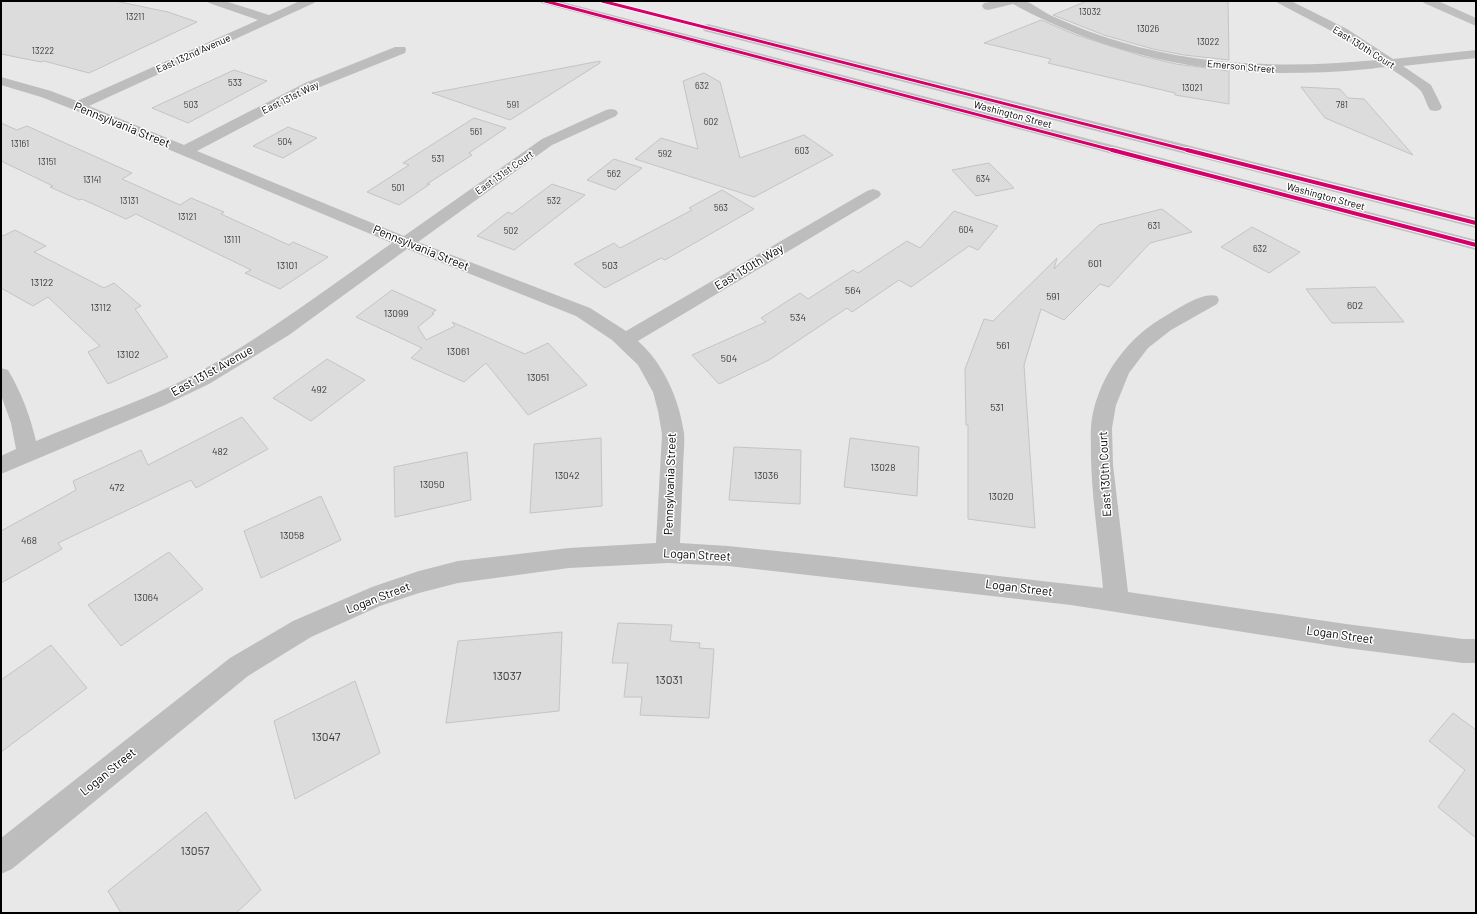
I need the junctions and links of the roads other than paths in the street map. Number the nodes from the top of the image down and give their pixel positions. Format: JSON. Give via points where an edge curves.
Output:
{"nodes":[{"id":1,"x":213,"y":1,"type":"edge"},
{"id":2,"x":310,"y":1,"type":"edge"},
{"id":3,"x":545,"y":1,"type":"edge"},
{"id":4,"x":602,"y":1,"type":"edge"},
{"id":5,"x":1013,"y":1,"type":"edge"},
{"id":6,"x":1016,"y":1,"type":"edge"},
{"id":7,"x":1282,"y":1,"type":"edge"},
{"id":8,"x":1428,"y":1,"type":"edge"},
{"id":9,"x":988,"y":6,"type":"dead end"},
{"id":10,"x":268,"y":19,"type":"junction"},
{"id":11,"x":1476,"y":22,"type":"edge"},
{"id":12,"x":400,"y":50,"type":"dead end"},
{"id":13,"x":1476,"y":54,"type":"edge"},
{"id":14,"x":1390,"y":63,"type":"junction"},
{"id":15,"x":1,"y":81,"type":"edge"},
{"id":16,"x":77,"y":106,"type":"junction"},
{"id":17,"x":1434,"y":107,"type":"dead end"},
{"id":18,"x":611,"y":113,"type":"dead end"},
{"id":19,"x":185,"y":151,"type":"junction"},
{"id":20,"x":873,"y":194,"type":"dead end"},
{"id":21,"x":1476,"y":224,"type":"edge"},
{"id":22,"x":404,"y":242,"type":"junction"},
{"id":23,"x":1476,"y":245,"type":"edge"},
{"id":24,"x":1210,"y":300,"type":"dead end"},
{"id":25,"x":626,"y":340,"type":"junction"},
{"id":26,"x":1,"y":375,"type":"edge"},
{"id":27,"x":28,"y":453,"type":"junction"},
{"id":28,"x":1,"y":465,"type":"edge"},
{"id":29,"x":668,"y":553,"type":"junction"},
{"id":30,"x":1117,"y":601,"type":"junction"},
{"id":31,"x":1476,"y":651,"type":"edge"},
{"id":32,"x":1,"y":858,"type":"edge"}],
"edges":[{"from":1,"to":10,"type":"street"},
{"from":2,"to":10,"type":"street","name":"East 132nd Avenue"},
{"from":3,"to":23,"type":"main road","name":"Washington Street"},
{"from":4,"to":21,"type":"main road","name":"Washington Street"},
{"from":5,"to":9,"type":"street"},
{"from":6,"to":14,"type":"street","name":"Emerson Street","via":[[1067,27],[1102,39],[1193,61],[1300,69]]},
{"from":7,"to":14,"type":"street","name":"East 130th Court","via":[[1343,32]]},
{"from":8,"to":11,"type":"main road"},
{"from":10,"to":16,"type":"street","name":"East 132nd Avenue"},
{"from":12,"to":19,"type":"street","name":"East 131st Way","via":[[310,86]]},
{"from":13,"to":14,"type":"street","name":"Emerson Street"},
{"from":14,"to":17,"type":"street","name":"East 130th Court","via":[[1426,88]]},
{"from":15,"to":16,"type":"street","name":"Pennsylvania Street"},
{"from":16,"to":19,"type":"street","name":"Pennsylvania Street"},
{"from":18,"to":22,"type":"street","name":"East 131st Court","via":[[547,142]]},
{"from":19,"to":22,"type":"street","name":"Pennsylvania Street"},
{"from":20,"to":25,"type":"street","name":"East 130th Way"},
{"from":22,"to":25,"type":"street","name":"Pennsylvania Street","via":[[583,312]]},
{"from":22,"to":27,"type":"street","name":"East 131st Avenue","via":[[282,330],[202,379],[158,400]]},
{"from":24,"to":30,"type":"street","name":"East 130th Court","via":[[1149,336],[1132,354],[1110,392],[1103,417],[1101,443]]},
{"from":25,"to":29,"type":"street","name":"Pennsylvania Street","via":[[648,363],[658,378],[670,415],[673,434]]},
{"from":26,"to":27,"type":"street","via":[[10,390]]},
{"from":27,"to":28,"type":"street","name":"East 131st Avenue"},
{"from":29,"to":30,"type":"street","name":"Logan Street","via":[[826,566]]},
{"from":29,"to":32,"type":"street","name":"Logan Street","via":[[569,558],[458,572],[372,598],[302,629],[239,667]]},
{"from":30,"to":31,"type":"street","name":"Logan Street","via":[[1354,637]]}]}
